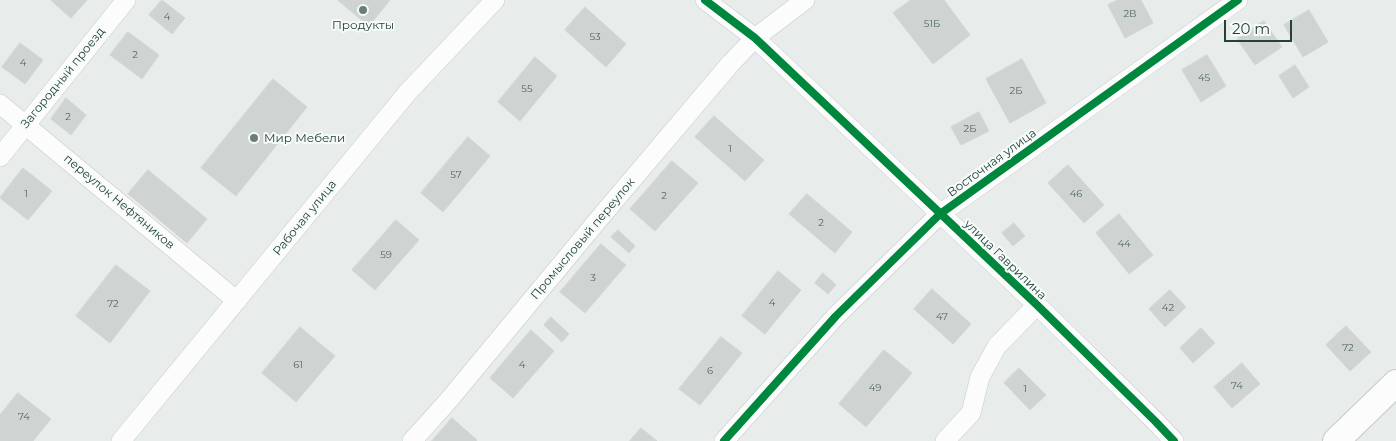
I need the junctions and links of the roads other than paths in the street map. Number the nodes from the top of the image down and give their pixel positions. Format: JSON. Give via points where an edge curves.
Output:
{"nodes":[{"id":1,"x":126,"y":0,"type":"edge"},
{"id":2,"x":495,"y":0,"type":"edge"},
{"id":3,"x":705,"y":0,"type":"edge"},
{"id":4,"x":805,"y":0,"type":"edge"},
{"id":5,"x":1238,"y":0,"type":"edge"},
{"id":6,"x":755,"y":38,"type":"junction"},
{"id":7,"x":0,"y":104,"type":"edge"},
{"id":8,"x":25,"y":125,"type":"junction"},
{"id":9,"x":0,"y":157,"type":"edge"},
{"id":10,"x":940,"y":214,"type":"junction"},
{"id":11,"x":237,"y":301,"type":"junction"},
{"id":12,"x":1036,"y":305,"type":"junction"},
{"id":13,"x":1396,"y":383,"type":"edge"},
{"id":14,"x":121,"y":441,"type":"edge"},
{"id":15,"x":412,"y":441,"type":"edge"},
{"id":16,"x":724,"y":441,"type":"edge"},
{"id":17,"x":945,"y":441,"type":"edge"},
{"id":18,"x":1174,"y":441,"type":"edge"},
{"id":19,"x":1336,"y":441,"type":"edge"}],
"edges":[{"from":1,"to":8,"type":"street","name":"Загородный проезд"},
{"from":2,"to":11,"type":"street","name":"Рабочая улица","via":[[408,92]]},
{"from":3,"to":6,"type":"street","name":"улица Гаврилина"},
{"from":4,"to":6,"type":"street"},
{"from":5,"to":10,"type":"street","name":"Восточная улица"},
{"from":6,"to":10,"type":"street","name":"улица Гаврилина"},
{"from":6,"to":15,"type":"street","name":"Промысловый переулок"},
{"from":7,"to":8,"type":"street","name":"переулок Нефтяников"},
{"from":8,"to":9,"type":"street","name":"Загородный проезд"},
{"from":8,"to":11,"type":"street","name":"переулок Нефтяников"},
{"from":10,"to":12,"type":"street","name":"улица Гаврилина"},
{"from":10,"to":16,"type":"street","name":"Восточная улица","via":[[836,316]]},
{"from":11,"to":14,"type":"street","name":"Рабочая улица"},
{"from":12,"to":17,"type":"street","via":[[996,346],[980,377],[971,413]]},
{"from":12,"to":18,"type":"street","name":"улица Гаврилина"},
{"from":13,"to":19,"type":"street"}]}
